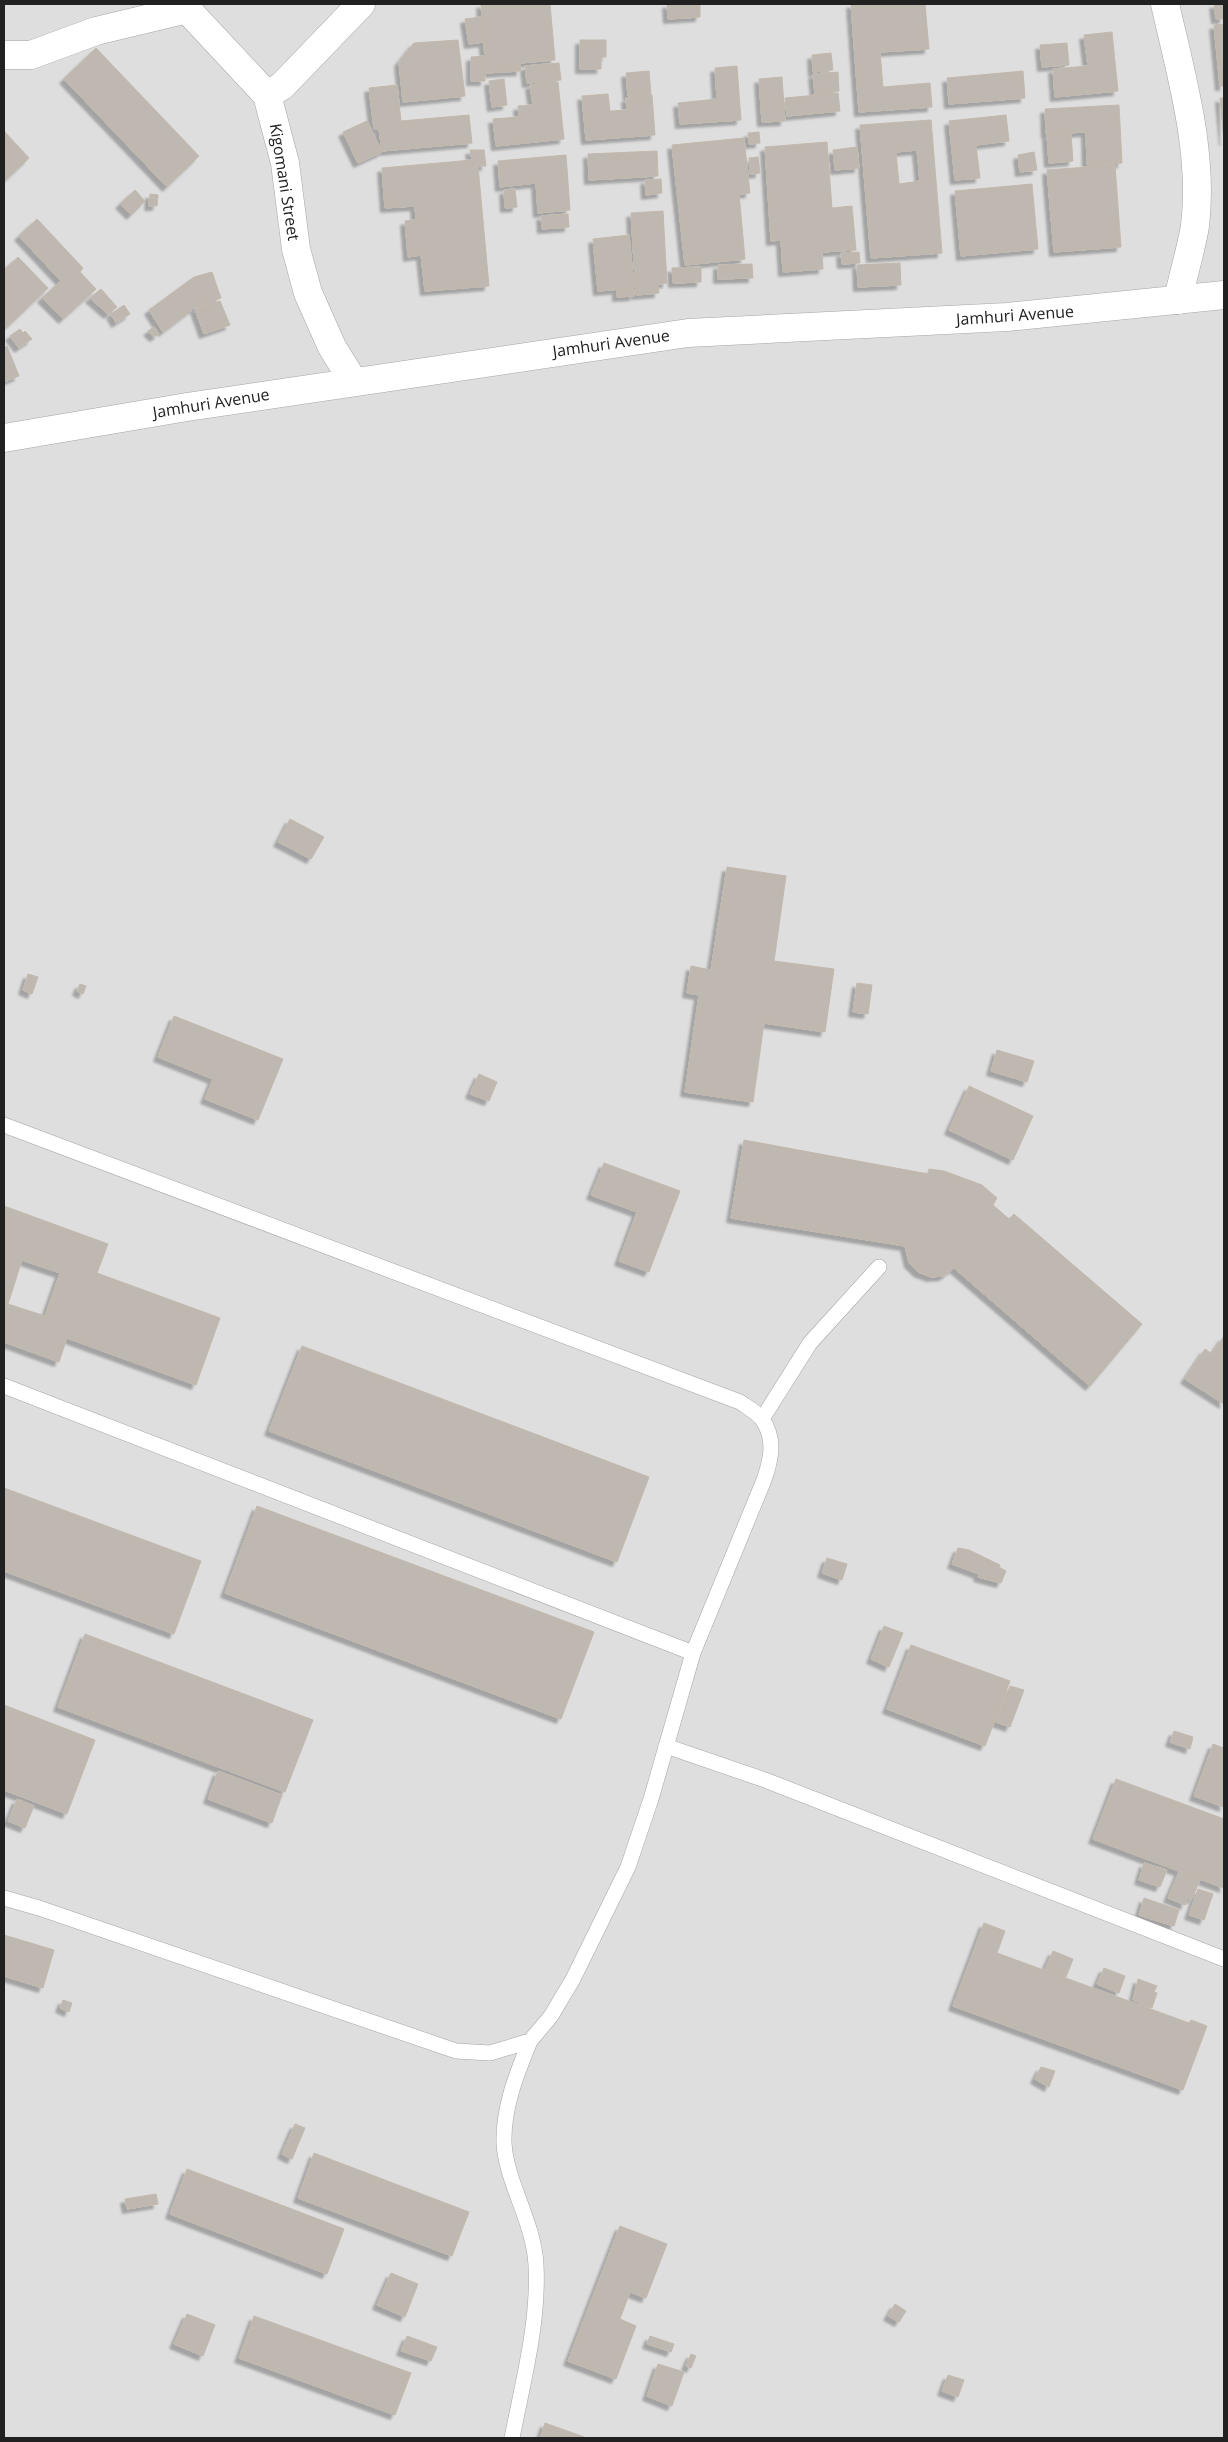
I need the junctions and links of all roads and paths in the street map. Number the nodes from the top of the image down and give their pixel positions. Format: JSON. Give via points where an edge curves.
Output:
{"nodes":[{"id":1,"x":361,"y":4,"type":"edge"},
{"id":2,"x":1165,"y":4,"type":"edge"},
{"id":3,"x":185,"y":7,"type":"edge"},
{"id":4,"x":4,"y":55,"type":"edge"},
{"id":5,"x":267,"y":95,"type":"junction"},
{"id":6,"x":1224,"y":295,"type":"edge"},
{"id":7,"x":1178,"y":300,"type":"junction"},
{"id":8,"x":353,"y":381,"type":"junction"},
{"id":9,"x":4,"y":438,"type":"edge"},
{"id":10,"x":4,"y":1125,"type":"edge"},
{"id":11,"x":879,"y":1267,"type":"dead end"},
{"id":12,"x":4,"y":1386,"type":"edge"},
{"id":13,"x":762,"y":1419,"type":"junction"},
{"id":14,"x":693,"y":1653,"type":"junction"},
{"id":15,"x":666,"y":1746,"type":"junction"},
{"id":16,"x":4,"y":1898,"type":"edge"},
{"id":17,"x":1224,"y":1959,"type":"edge"},
{"id":18,"x":530,"y":2040,"type":"junction"},
{"id":19,"x":512,"y":2438,"type":"edge"}],
"edges":[{"from":1,"to":5,"type":"street","via":[[282,86]]},
{"from":2,"to":7,"type":"street","via":[[1192,129],[1196,187],[1194,226]]},
{"from":3,"to":4,"type":"street","via":[[96,31],[31,55]]},
{"from":3,"to":5,"type":"street","name":"Kigomani Street"},
{"from":5,"to":8,"type":"street","name":"Kigomani Street","via":[[285,163],[296,249],[308,293],[332,347]]},
{"from":6,"to":7,"type":"street","name":"Jamhuri Avenue"},
{"from":7,"to":8,"type":"street","name":"Jamhuri Avenue","via":[[1007,317],[688,333]]},
{"from":8,"to":9,"type":"street","name":"Jamhuri Avenue"},
{"from":10,"to":13,"type":"lane","via":[[740,1402]]},
{"from":11,"to":13,"type":"lane","via":[[810,1343]]},
{"from":12,"to":14,"type":"lane"},
{"from":13,"to":14,"type":"lane","via":[[772,1444],[770,1462]]},
{"from":14,"to":15,"type":"lane"},
{"from":15,"to":17,"type":"lane","via":[[764,1780]]},
{"from":15,"to":18,"type":"lane","via":[[628,1867],[573,1979],[551,2016]]},
{"from":16,"to":18,"type":"lane","via":[[456,2051],[490,2053]]},
{"from":18,"to":19,"type":"lane","via":[[507,2108],[504,2144],[531,2229],[536,2263],[531,2341]]}]}
